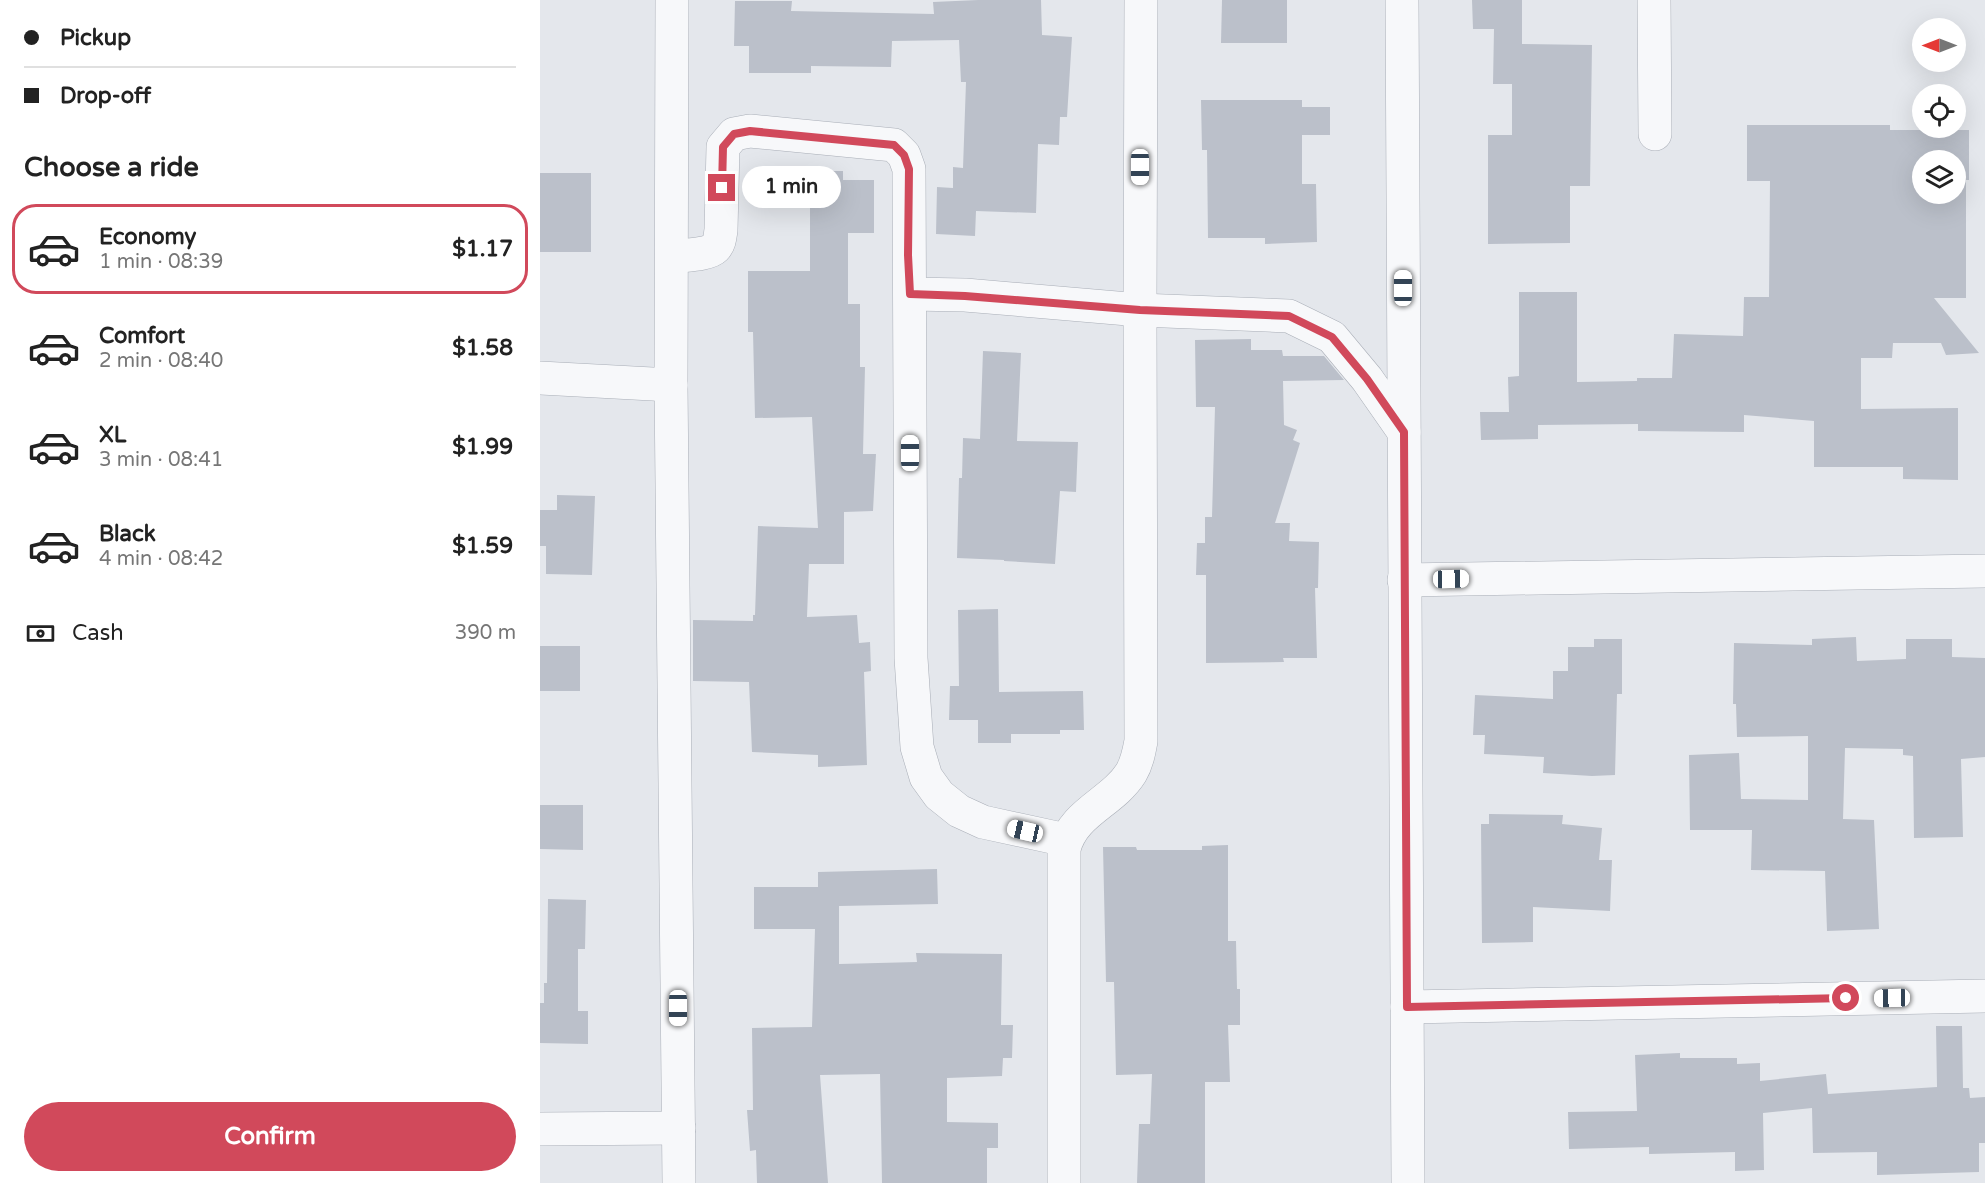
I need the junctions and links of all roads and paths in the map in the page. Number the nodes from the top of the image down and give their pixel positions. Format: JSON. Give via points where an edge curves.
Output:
{"nodes":[{"id":1,"x":672,"y":0,"type":"edge"},
{"id":2,"x":1141,"y":0,"type":"edge"},
{"id":3,"x":1402,"y":0,"type":"edge"},
{"id":4,"x":1654,"y":0,"type":"edge"},
{"id":5,"x":1655,"y":134,"type":"dead end"},
{"id":6,"x":672,"y":257,"type":"junction"},
{"id":7,"x":910,"y":294,"type":"junction"},
{"id":8,"x":1140,"y":310,"type":"junction"},
{"id":9,"x":540,"y":378,"type":"edge"},
{"id":10,"x":671,"y":385,"type":"junction"},
{"id":11,"x":1404,"y":432,"type":"junction"},
{"id":12,"x":1985,"y":571,"type":"edge"},
{"id":13,"x":1404,"y":580,"type":"junction"},
{"id":14,"x":1066,"y":840,"type":"junction"},
{"id":15,"x":1985,"y":996,"type":"edge"},
{"id":16,"x":1407,"y":1007,"type":"junction"},
{"id":17,"x":679,"y":1128,"type":"junction"},
{"id":18,"x":540,"y":1129,"type":"edge"},
{"id":19,"x":679,"y":1183,"type":"edge"},
{"id":20,"x":1064,"y":1183,"type":"edge"},
{"id":21,"x":1408,"y":1183,"type":"edge"}],
"edges":[{"from":1,"to":6,"type":"street"},
{"from":2,"to":8,"type":"street"},
{"from":3,"to":11,"type":"street"},
{"from":4,"to":5,"type":"street"},
{"from":6,"to":7,"type":"street","via":[[706,252],[718,243],[723,147],[734,134],[750,131],[894,145],[904,155],[909,169]]},
{"from":6,"to":10,"type":"street"},
{"from":7,"to":8,"type":"street"},
{"from":7,"to":14,"type":"street","via":[[911,658],[917,747],[926,777],[939,795],[959,811],[983,822]]},
{"from":8,"to":11,"type":"street","via":[[1289,316],[1332,337]]},
{"from":8,"to":14,"type":"street","via":[[1141,741],[1131,773],[1075,824]]},
{"from":9,"to":10,"type":"street"},
{"from":10,"to":17,"type":"street"},
{"from":11,"to":13,"type":"street"},
{"from":12,"to":13,"type":"street"},
{"from":13,"to":16,"type":"street"},
{"from":14,"to":20,"type":"street"},
{"from":15,"to":16,"type":"street"},
{"from":16,"to":21,"type":"street"},
{"from":17,"to":18,"type":"street"},
{"from":17,"to":19,"type":"street"}]}
